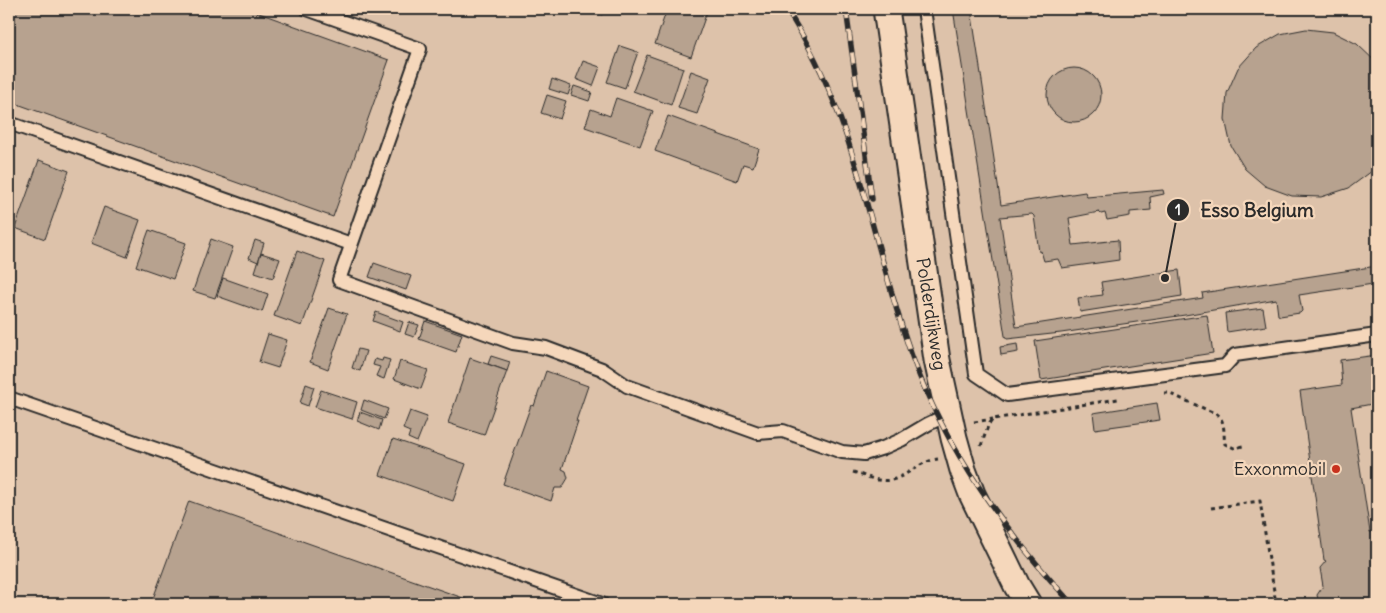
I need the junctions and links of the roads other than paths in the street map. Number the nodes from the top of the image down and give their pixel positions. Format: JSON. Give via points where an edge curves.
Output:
{"nodes":[{"id":1,"x":307,"y":9,"type":"edge"},
{"id":2,"x":886,"y":9,"type":"edge"},
{"id":3,"x":924,"y":9,"type":"edge"},
{"id":4,"x":9,"y":123,"type":"edge"},
{"id":5,"x":351,"y":244,"type":"junction"},
{"id":6,"x":1377,"y":335,"type":"edge"},
{"id":7,"x":9,"y":398,"type":"edge"},
{"id":8,"x":958,"y":418,"type":"junction"},
{"id":9,"x":602,"y":604,"type":"edge"},
{"id":10,"x":1028,"y":604,"type":"edge"}],
"edges":[{"from":1,"to":5,"type":"lane","via":[[420,49]]},
{"from":2,"to":8,"type":"street","name":"Polderdijkweg","via":[[935,350]]},
{"from":3,"to":6,"type":"lane","via":[[976,374],[1007,395],[1225,366],[1235,354]]},
{"from":4,"to":5,"type":"lane"},
{"from":5,"to":8,"type":"lane","via":[[338,280],[513,343],[546,348],[602,369],[627,386],[758,433],[783,431],[842,452],[864,454],[892,444],[928,424]]},
{"from":7,"to":9,"type":"lane"},
{"from":8,"to":10,"type":"street","name":"Polderdijkweg","via":[[961,462],[972,494]]}]}
